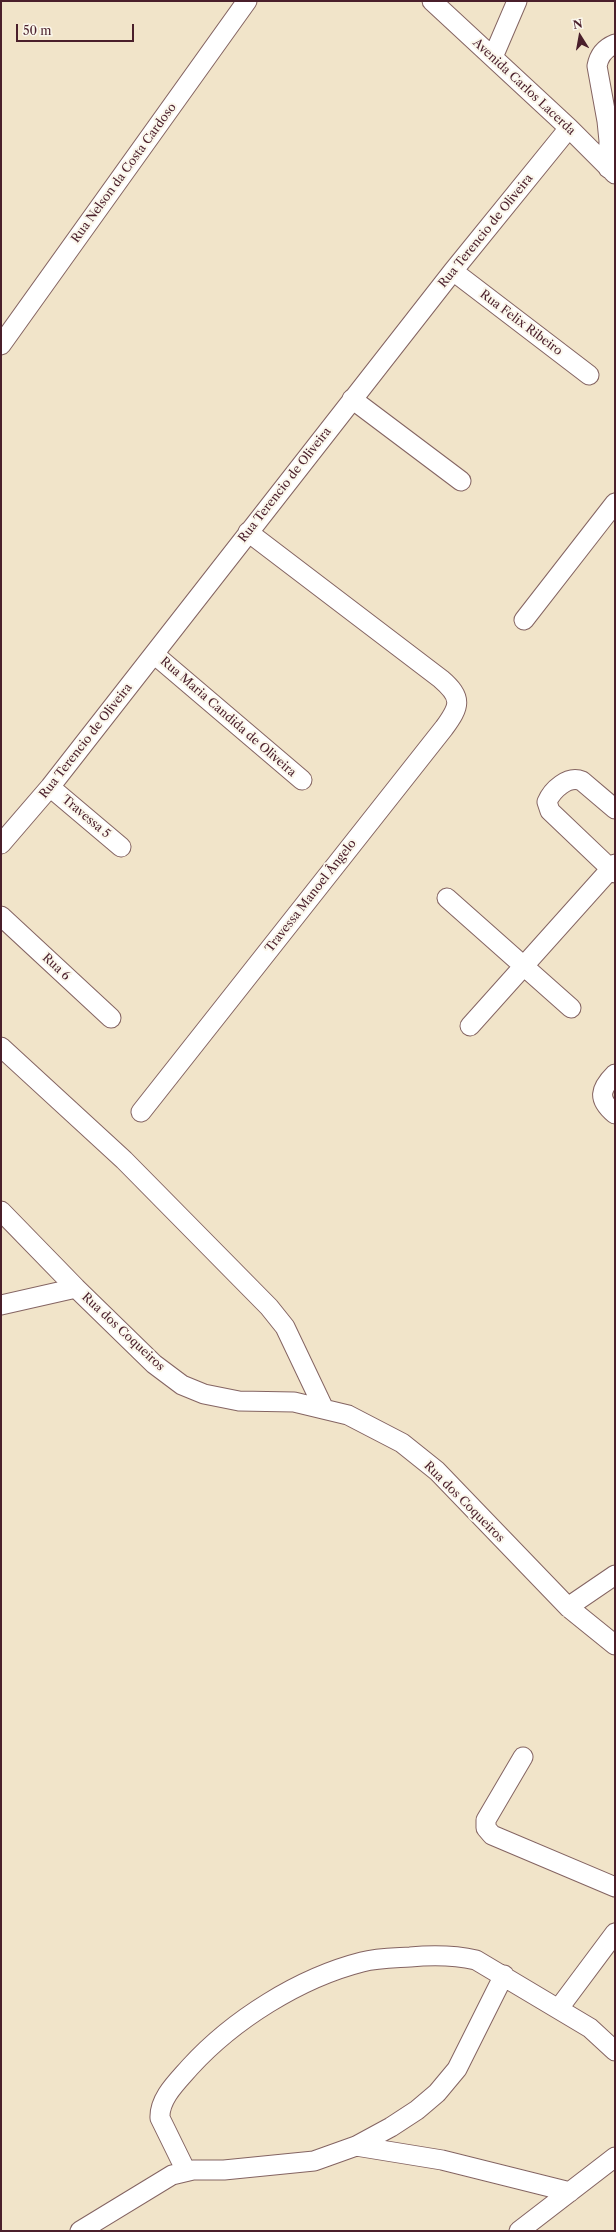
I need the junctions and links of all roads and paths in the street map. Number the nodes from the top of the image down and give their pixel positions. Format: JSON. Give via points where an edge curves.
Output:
{"nodes":[{"id":1,"x":247,"y":1,"type":"edge"},
{"id":2,"x":432,"y":1,"type":"edge"},
{"id":3,"x":517,"y":1,"type":"edge"},
{"id":4,"x":615,"y":44,"type":"edge"},
{"id":5,"x":493,"y":57,"type":"junction"},
{"id":6,"x":569,"y":128,"type":"junction"},
{"id":7,"x":611,"y":171,"type":"edge"},
{"id":8,"x":453,"y":271,"type":"junction"},
{"id":9,"x":7,"y":325,"type":"edge"},
{"id":10,"x":1,"y":345,"type":"edge"},
{"id":11,"x":589,"y":375,"type":"dead end"},
{"id":12,"x":352,"y":399,"type":"junction"},
{"id":13,"x":461,"y":481,"type":"dead end"},
{"id":14,"x":615,"y":503,"type":"edge"},
{"id":15,"x":248,"y":532,"type":"junction"},
{"id":16,"x":524,"y":620,"type":"dead end"},
{"id":17,"x":154,"y":654,"type":"junction"},
{"id":18,"x":302,"y":780,"type":"dead end"},
{"id":19,"x":50,"y":787,"type":"junction"},
{"id":20,"x":615,"y":809,"type":"edge"},
{"id":21,"x":1,"y":844,"type":"edge"},
{"id":22,"x":122,"y":847,"type":"dead end"},
{"id":23,"x":614,"y":869,"type":"edge"},
{"id":24,"x":448,"y":898,"type":"dead end"},
{"id":25,"x":1,"y":916,"type":"edge"},
{"id":26,"x":523,"y":967,"type":"junction"},
{"id":27,"x":571,"y":1008,"type":"dead end"},
{"id":28,"x":112,"y":1018,"type":"dead end"},
{"id":29,"x":470,"y":1026,"type":"dead end"},
{"id":30,"x":1,"y":1047,"type":"edge"},
{"id":31,"x":615,"y":1074,"type":"edge"},
{"id":32,"x":141,"y":1112,"type":"dead end"},
{"id":33,"x":615,"y":1114,"type":"edge"},
{"id":34,"x":1,"y":1210,"type":"edge"},
{"id":35,"x":76,"y":1288,"type":"junction"},
{"id":36,"x":1,"y":1305,"type":"edge"},
{"id":37,"x":324,"y":1409,"type":"junction"},
{"id":38,"x":615,"y":1575,"type":"edge"},
{"id":39,"x":568,"y":1607,"type":"junction"},
{"id":40,"x":615,"y":1645,"type":"edge"},
{"id":41,"x":523,"y":1757,"type":"dead end"},
{"id":42,"x":615,"y":1887,"type":"edge"},
{"id":43,"x":615,"y":1933,"type":"edge"},
{"id":44,"x":504,"y":1975,"type":"junction"},
{"id":45,"x":558,"y":2008,"type":"junction"},
{"id":46,"x":615,"y":2051,"type":"edge"},
{"id":47,"x":356,"y":2146,"type":"junction"},
{"id":48,"x":615,"y":2157,"type":"edge"},
{"id":49,"x":186,"y":2171,"type":"junction"},
{"id":50,"x":570,"y":2192,"type":"junction"},
{"id":51,"x":80,"y":2231,"type":"edge"},
{"id":52,"x":520,"y":2231,"type":"edge"}],
"edges":[{"from":1,"to":9,"type":"street","name":"Rua Nelson da Costa Cardoso"},
{"from":2,"to":5,"type":"street","name":"Avenida Carlos Lacerda"},
{"from":3,"to":5,"type":"street"},
{"from":4,"to":7,"type":"street","via":[[604,51],[597,66],[607,121]]},
{"from":5,"to":6,"type":"street","name":"Avenida Carlos Lacerda"},
{"from":6,"to":7,"type":"street","name":"Avenida Carlos Lacerda"},
{"from":6,"to":8,"type":"street","name":"Rua Terencio de Oliveira"},
{"from":8,"to":11,"type":"street","name":"Rua Felix Ribeiro"},
{"from":8,"to":12,"type":"street","name":"Rua Terencio de Oliveira"},
{"from":9,"to":10,"type":"street","name":"Rua Nelson da Costa Cardoso"},
{"from":12,"to":13,"type":"street"},
{"from":12,"to":15,"type":"street","name":"Rua Terencio de Oliveira"},
{"from":14,"to":16,"type":"street"},
{"from":15,"to":17,"type":"street","name":"Rua Terencio de Oliveira"},
{"from":15,"to":32,"type":"street","name":"Travessa Manoel Ângelo","via":[[440,679],[453,691],[458,705],[457,711]]},
{"from":17,"to":18,"type":"street","name":"Rua Maria Candida de Oliveira"},
{"from":17,"to":19,"type":"street","name":"Rua Terencio de Oliveira"},
{"from":19,"to":21,"type":"street","name":"Rua Terencio de Oliveira"},
{"from":19,"to":22,"type":"street","name":"Travessa 5"},
{"from":20,"to":23,"type":"street","via":[[582,781],[576,779],[565,781],[547,802],[550,811]]},
{"from":23,"to":26,"type":"street"},
{"from":24,"to":26,"type":"street"},
{"from":25,"to":28,"type":"street","name":"Rua 6"},
{"from":26,"to":27,"type":"street"},
{"from":26,"to":29,"type":"street"},
{"from":30,"to":37,"type":"street","via":[[124,1160],[269,1307],[285,1327]]},
{"from":31,"to":33,"type":"street","via":[[605,1084],[602,1096],[608,1108]]},
{"from":34,"to":35,"type":"street","name":"Rua dos Coqueiros"},
{"from":35,"to":36,"type":"street"},
{"from":35,"to":37,"type":"street","name":"Rua dos Coqueiros","via":[[154,1364],[182,1385],[204,1394],[239,1401],[294,1402]]},
{"from":37,"to":39,"type":"street","name":"Rua dos Coqueiros","via":[[348,1415],[371,1425],[402,1443],[437,1471]]},
{"from":38,"to":39,"type":"street"},
{"from":39,"to":40,"type":"street","name":"Rua dos Coqueiros"},
{"from":41,"to":42,"type":"street","via":[[486,1820],[486,1828],[492,1835]]},
{"from":43,"to":45,"type":"street"},
{"from":44,"to":45,"type":"street"},
{"from":44,"to":47,"type":"street","via":[[457,2069],[437,2093],[417,2110]]},
{"from":44,"to":49,"type":"street","via":[[484,1963],[464,1957],[433,1955],[377,1959],[346,1967],[303,1985],[251,2013],[200,2057],[177,2081],[159,2110],[160,2118]]},
{"from":45,"to":46,"type":"street","via":[[590,2028]]},
{"from":47,"to":49,"type":"street","via":[[314,2161]]},
{"from":47,"to":50,"type":"street","via":[[442,2160]]},
{"from":48,"to":50,"type":"street"},
{"from":49,"to":51,"type":"street","via":[[172,2175]]},
{"from":50,"to":52,"type":"street"}]}
